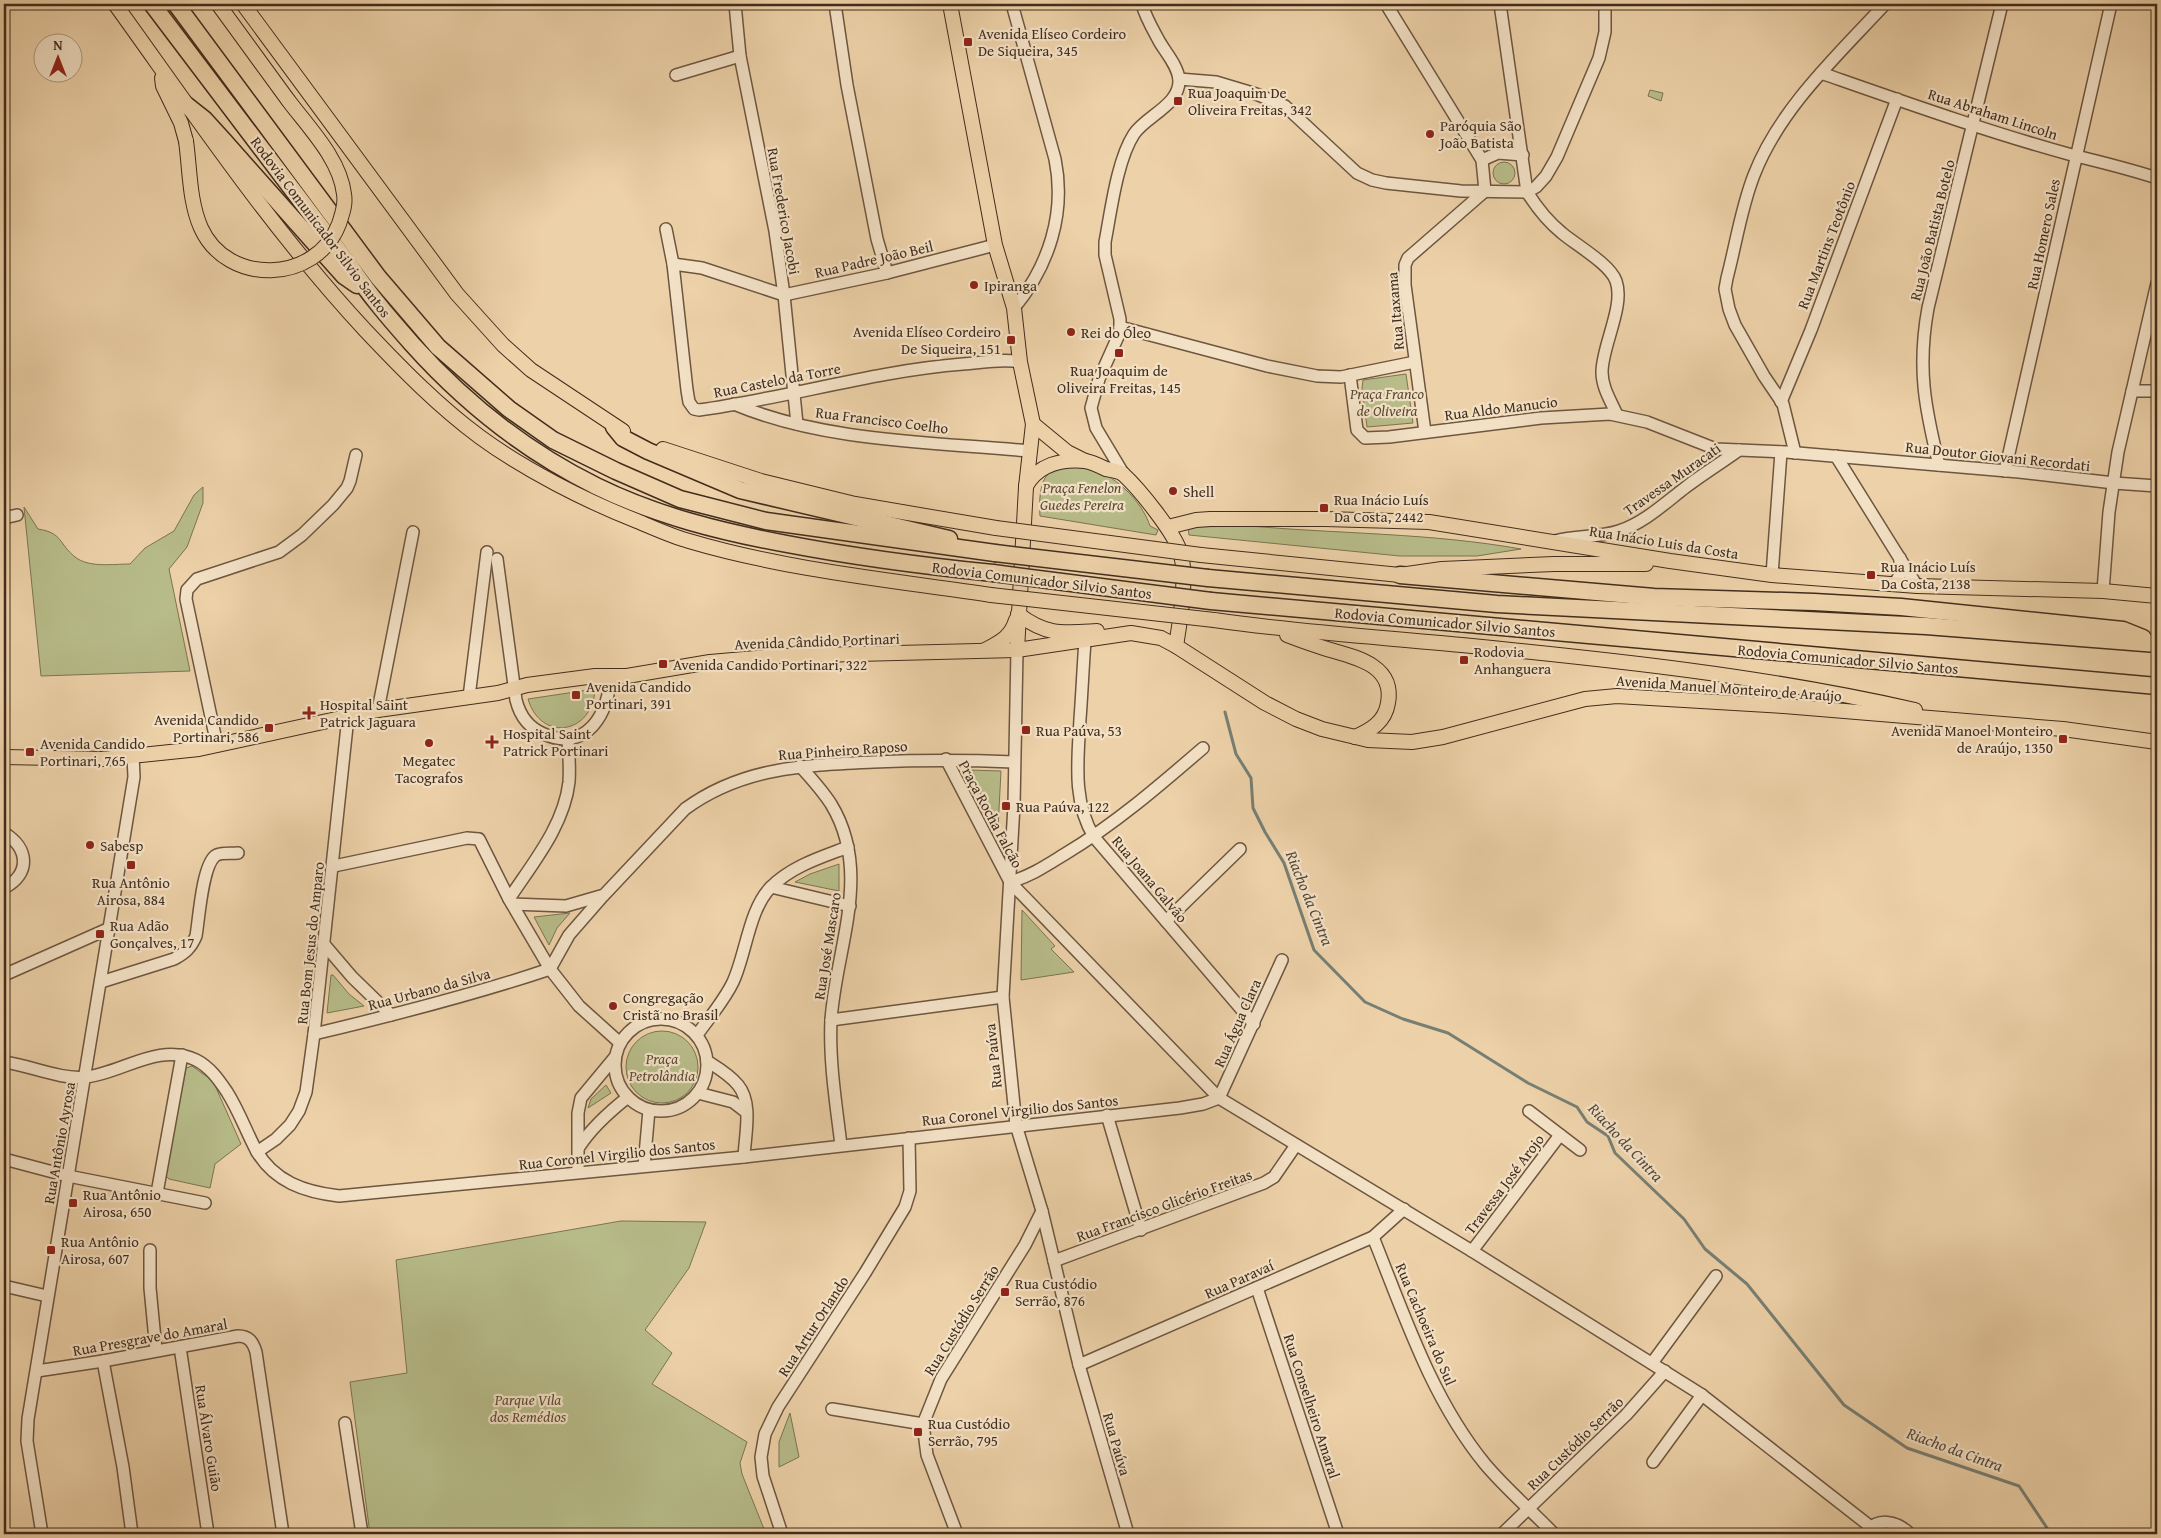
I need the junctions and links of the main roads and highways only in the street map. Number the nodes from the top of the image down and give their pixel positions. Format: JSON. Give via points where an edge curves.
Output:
{"nodes":[{"id":1,"x":115,"y":4,"type":"edge"},
{"id":2,"x":152,"y":4,"type":"edge"},
{"id":3,"x":176,"y":4,"type":"edge"},
{"id":4,"x":218,"y":4,"type":"edge"},
{"id":5,"x":243,"y":4,"type":"edge"},
{"id":6,"x":950,"y":4,"type":"edge"},
{"id":7,"x":160,"y":67,"type":"junction"},
{"id":8,"x":185,"y":104,"type":"junction"},
{"id":9,"x":367,"y":293,"type":"junction"},
{"id":10,"x":1033,"y":424,"type":"junction"},
{"id":11,"x":614,"y":427,"type":"junction"},
{"id":12,"x":1086,"y":461,"type":"junction"},
{"id":13,"x":1026,"y":487,"type":"junction"},
{"id":14,"x":1168,"y":527,"type":"junction"},
{"id":15,"x":992,"y":553,"type":"junction"},
{"id":16,"x":1670,"y":562,"type":"junction"},
{"id":17,"x":1400,"y":575,"type":"junction"},
{"id":18,"x":2157,"y":596,"type":"edge"},
{"id":19,"x":1018,"y":614,"type":"junction"},
{"id":20,"x":1272,"y":629,"type":"junction"},
{"id":21,"x":1121,"y":634,"type":"junction"},
{"id":22,"x":2157,"y":644,"type":"edge"},
{"id":23,"x":1176,"y":646,"type":"junction"},
{"id":24,"x":1018,"y":650,"type":"junction"},
{"id":25,"x":981,"y":652,"type":"junction"},
{"id":26,"x":2157,"y":687,"type":"edge"},
{"id":27,"x":1967,"y":721,"type":"junction"},
{"id":28,"x":1355,"y":737,"type":"junction"},
{"id":29,"x":2157,"y":742,"type":"edge"},
{"id":30,"x":4,"y":757,"type":"edge"}],
"edges":[{"from":1,"to":7,"type":"main road"},
{"from":2,"to":9,"type":"highway","name":"Rodovia Comunicador Silvio Santos","via":[[351,267]]},
{"from":3,"to":15,"type":"highway","name":"Rodovia Comunicador Silvio Santos","via":[[411,317],[472,379],[553,440],[680,499],[766,521]]},
{"from":4,"to":7,"type":"main road","bridge":true,"via":[[327,151],[341,178],[345,195],[343,212],[335,234],[320,252],[293,268],[274,272],[238,265],[210,242],[193,202],[186,141],[181,123],[162,86]]},
{"from":5,"to":11,"type":"main road","via":[[457,294],[503,345],[531,370]]},
{"from":6,"to":10,"type":"main road","via":[[995,245],[1014,308],[1019,356]]},
{"from":7,"to":8,"type":"main road"},
{"from":8,"to":9,"type":"highway","via":[[200,115],[344,276]]},
{"from":8,"to":20,"type":"main road","bridge":true,"via":[[295,250],[396,363],[482,438],[602,507],[687,541],[759,559],[991,595]]},
{"from":9,"to":26,"type":"highway","name":"Rodovia Comunicador Silvio Santos","bridge":true,"via":[[434,368],[484,413],[540,455],[597,486],[688,522],[746,536],[899,563],[1211,601]]},
{"from":10,"to":12,"type":"main road","via":[[1067,452]]},
{"from":10,"to":13,"type":"main road"},
{"from":11,"to":15,"type":"highway","via":[[622,438],[648,451],[740,490],[940,536]]},
{"from":11,"to":17,"type":"main road","bridge":true,"via":[[674,454],[761,481],[855,504],[996,528],[1201,555]]},
{"from":12,"to":13,"type":"main road","via":[[1057,462],[1040,470]]},
{"from":12,"to":14,"type":"main road","via":[[1123,474]]},
{"from":13,"to":19,"type":"main road"},
{"from":14,"to":16,"type":"main road","name":"Rua Inácio Luis da Costa","via":[[1210,519],[1419,521]]},
{"from":14,"to":23,"type":"main road","via":[[1180,552],[1182,566],[1182,603]]},
{"from":15,"to":22,"type":"highway","name":"Rodovia Comunicador Silvio Santos","bridge":true,"via":[[1208,578],[1497,604],[1917,625]]},
{"from":16,"to":17,"type":"main road","via":[[1451,568]]},
{"from":16,"to":18,"type":"main road","name":"Rua Inácio Luis da Costa","via":[[1772,575],[1917,586],[2103,591]]},
{"from":17,"to":22,"type":"highway","via":[[1654,597],[1901,607],[2123,630]]},
{"from":19,"to":21,"type":"main road","name":"Avenida Cândido Portinari","via":[[1048,631]]},
{"from":19,"to":24,"type":"main road"},
{"from":19,"to":25,"type":"main road","name":"Avenida Cândido Portinari","via":[[1011,633]]},
{"from":20,"to":27,"type":"main road","via":[[1649,664],[1868,700]]},
{"from":20,"to":28,"type":"main road","via":[[1365,660],[1381,672],[1388,689],[1386,710],[1374,728]]},
{"from":21,"to":23,"type":"main road","name":"Avenida Cândido Portinari","via":[[1147,635]]},
{"from":21,"to":24,"type":"main road","name":"Avenida Cândido Portinari"},
{"from":23,"to":28,"type":"main road","name":"Avenida Manuel Monteiro de Araújo","via":[[1265,703],[1322,729]]},
{"from":24,"to":25,"type":"main road","name":"Avenida Cândido Portinari"},
{"from":25,"to":30,"type":"main road","name":"Avenida Cândido Portinari","via":[[777,656],[710,662],[378,710],[171,753],[103,759]]},
{"from":27,"to":28,"type":"main road","name":"Avenida Manuel Monteiro de Araújo","via":[[1689,699],[1606,696],[1420,741]]},
{"from":27,"to":29,"type":"main road","name":"Avenida Manuel Monteiro de Araújo","via":[[2063,728]]}]}
